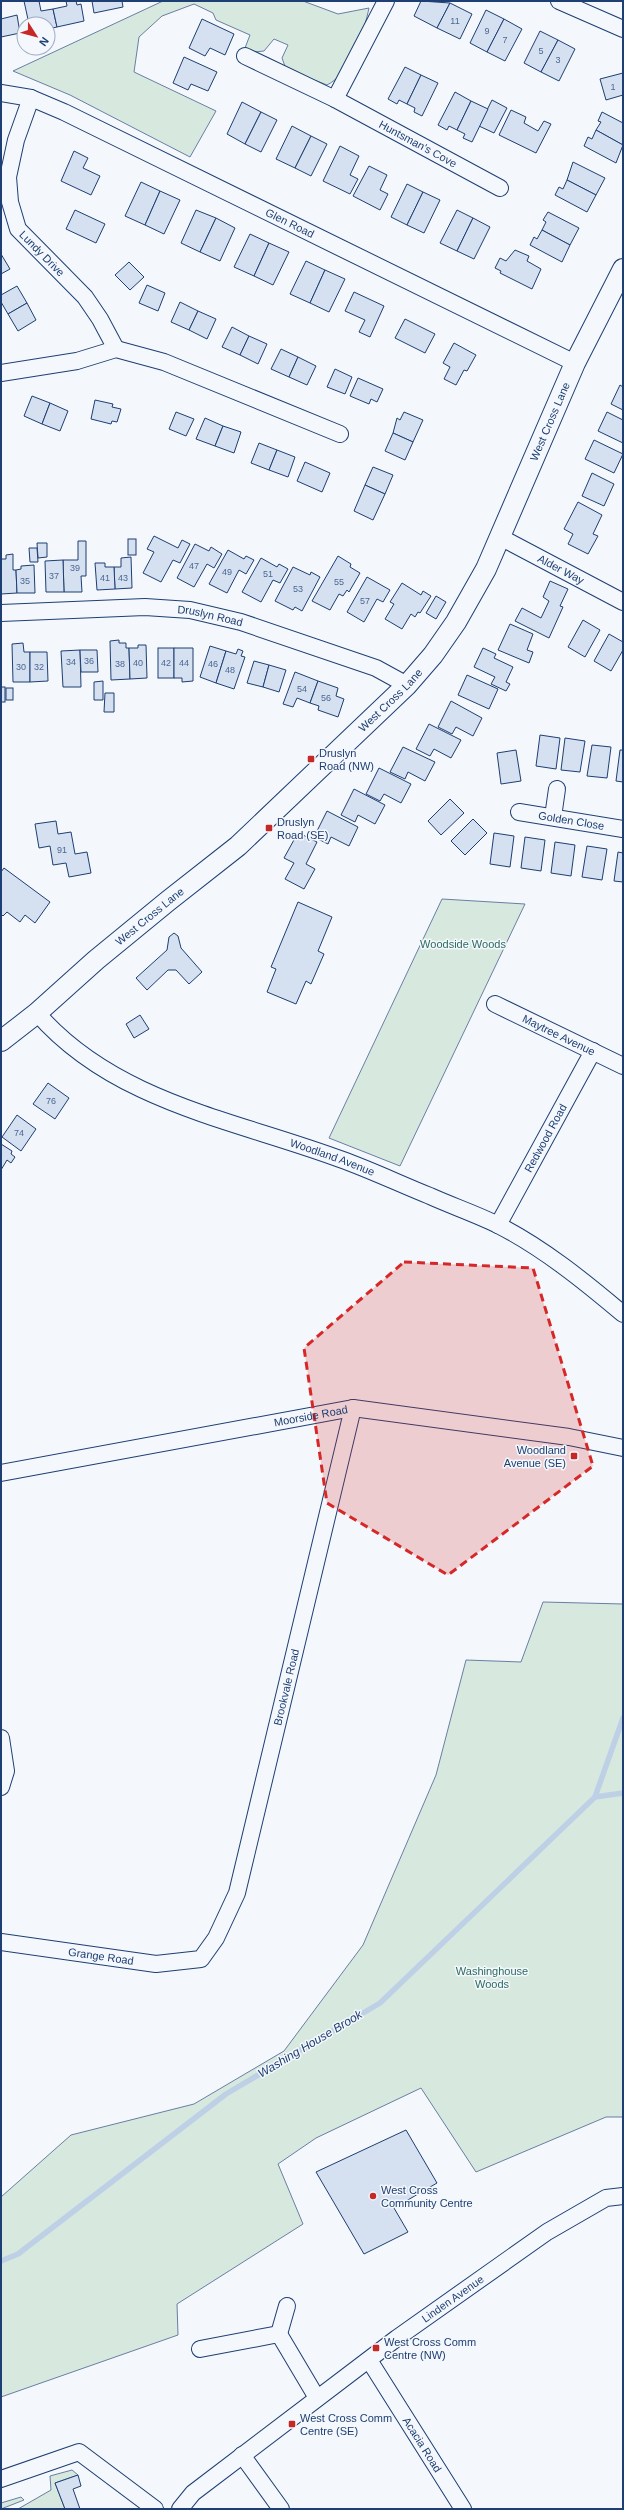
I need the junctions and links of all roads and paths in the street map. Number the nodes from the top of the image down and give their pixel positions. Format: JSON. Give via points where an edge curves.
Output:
{"nodes":[{"id":1,"x":386,"y":1,"type":"edge"},
{"id":2,"x":559,"y":1,"type":"edge"},
{"id":3,"x":623,"y":28,"type":"edge"},
{"id":4,"x":245,"y":56,"type":"dead end"},
{"id":5,"x":1,"y":92,"type":"edge"},
{"id":6,"x":31,"y":98,"type":"junction"},
{"id":7,"x":335,"y":99,"type":"junction"},
{"id":8,"x":500,"y":188,"type":"dead end"},
{"id":9,"x":623,"y":269,"type":"edge"},
{"id":10,"x":116,"y":349,"type":"junction"},
{"id":11,"x":575,"y":363,"type":"junction"},
{"id":12,"x":1,"y":373,"type":"edge"},
{"id":13,"x":340,"y":434,"type":"dead end"},
{"id":14,"x":500,"y":537,"type":"junction"},
{"id":15,"x":623,"y":602,"type":"edge"},
{"id":16,"x":1,"y":613,"type":"edge"},
{"id":17,"x":407,"y":685,"type":"junction"},
{"id":18,"x":557,"y":790,"type":"dead end"},
{"id":19,"x":519,"y":812,"type":"dead end"},
{"id":20,"x":553,"y":817,"type":"junction"},
{"id":21,"x":623,"y":829,"type":"edge"},
{"id":22,"x":495,"y":1004,"type":"dead end"},
{"id":23,"x":37,"y":1013,"type":"junction"},
{"id":24,"x":1,"y":1041,"type":"edge"},
{"id":25,"x":593,"y":1051,"type":"junction"},
{"id":26,"x":623,"y":1066,"type":"edge"},
{"id":27,"x":498,"y":1225,"type":"junction"},
{"id":28,"x":623,"y":1314,"type":"edge"},
{"id":29,"x":353,"y":1408,"type":"junction"},
{"id":30,"x":623,"y":1448,"type":"edge"},
{"id":31,"x":1,"y":1473,"type":"edge"},
{"id":32,"x":1,"y":1738,"type":"edge"},
{"id":33,"x":1,"y":1787,"type":"edge"},
{"id":34,"x":1,"y":1942,"type":"edge"},
{"id":35,"x":201,"y":1959,"type":"joint"},
{"id":36,"x":623,"y":2196,"type":"edge"},
{"id":37,"x":287,"y":2306,"type":"dead end"},
{"id":38,"x":279,"y":2334,"type":"junction"},
{"id":39,"x":200,"y":2349,"type":"dead end"},
{"id":40,"x":368,"y":2360,"type":"junction"},
{"id":41,"x":317,"y":2398,"type":"junction"},
{"id":42,"x":242,"y":2455,"type":"junction"},
{"id":43,"x":1,"y":2479,"type":"edge"},
{"id":44,"x":155,"y":2509,"type":"edge"},
{"id":45,"x":180,"y":2509,"type":"edge"},
{"id":46,"x":281,"y":2509,"type":"edge"},
{"id":47,"x":463,"y":2509,"type":"edge"}],
"edges":[{"from":1,"to":7,"type":"street"},
{"from":2,"to":3,"type":"street"},
{"from":4,"to":7,"type":"street","name":"Huntsman's Cove"},
{"from":5,"to":6,"type":"street","name":"Glen Road"},
{"from":6,"to":10,"type":"street","name":"Lundy Drive","via":[[16,140],[8,177],[10,202],[18,229],[85,297]]},
{"from":6,"to":11,"type":"street","name":"Glen Road"},
{"from":7,"to":8,"type":"street","name":"Huntsman's Cove"},
{"from":9,"to":11,"type":"street","name":"West Cross Lane"},
{"from":10,"to":12,"type":"street","via":[[77,361]]},
{"from":10,"to":13,"type":"street","via":[[164,362]]},
{"from":11,"to":14,"type":"street","name":"West Cross Lane"},
{"from":14,"to":15,"type":"street","name":"Alder Way"},
{"from":14,"to":17,"type":"street","name":"West Cross Lane","via":[[486,569],[456,622],[433,655]]},
{"from":16,"to":17,"type":"street","name":"Druslyn Road","via":[[144,607],[190,610],[242,622],[376,668]]},
{"from":17,"to":23,"type":"street","name":"West Cross Lane","via":[[238,846],[96,960]]},
{"from":18,"to":20,"type":"street"},
{"from":19,"to":20,"type":"street","name":"Golden Close"},
{"from":20,"to":21,"type":"street","name":"Golden Close"},
{"from":22,"to":25,"type":"street","name":"Maytree Avenue"},
{"from":23,"to":24,"type":"street","name":"West Cross Lane"},
{"from":23,"to":27,"type":"street","name":"Woodland Avenue","via":[[57,1036],[82,1056],[115,1076],[202,1114],[341,1159]]},
{"from":25,"to":26,"type":"street","name":"Maytree Avenue"},
{"from":25,"to":27,"type":"street","name":"Redwood Road"},
{"from":27,"to":28,"type":"street","name":"Woodland Avenue","via":[[584,1281]]},
{"from":29,"to":30,"type":"street","name":"Moorside Road","via":[[569,1437]]},
{"from":29,"to":31,"type":"street","name":"Moorside Road"},
{"from":29,"to":35,"type":"street","name":"Brookvale Road","via":[[237,1894],[216,1938]]},
{"from":32,"to":33,"type":"street","via":[[6,1771]]},
{"from":34,"to":35,"type":"street","name":"Grange Road","via":[[156,1964]]},
{"from":36,"to":40,"type":"street","name":"Linden Avenue","via":[[606,2198],[547,2232]]},
{"from":37,"to":38,"type":"street"},
{"from":38,"to":39,"type":"street"},
{"from":38,"to":41,"type":"street"},
{"from":40,"to":41,"type":"street","name":"Linden Avenue"},
{"from":40,"to":47,"type":"street","name":"Acacia Road"},
{"from":41,"to":42,"type":"street","name":"Linden Avenue"},
{"from":42,"to":45,"type":"street","name":"Linden Avenue","via":[[193,2494]]},
{"from":42,"to":46,"type":"street"},
{"from":43,"to":44,"type":"street","via":[[79,2452]]}]}
